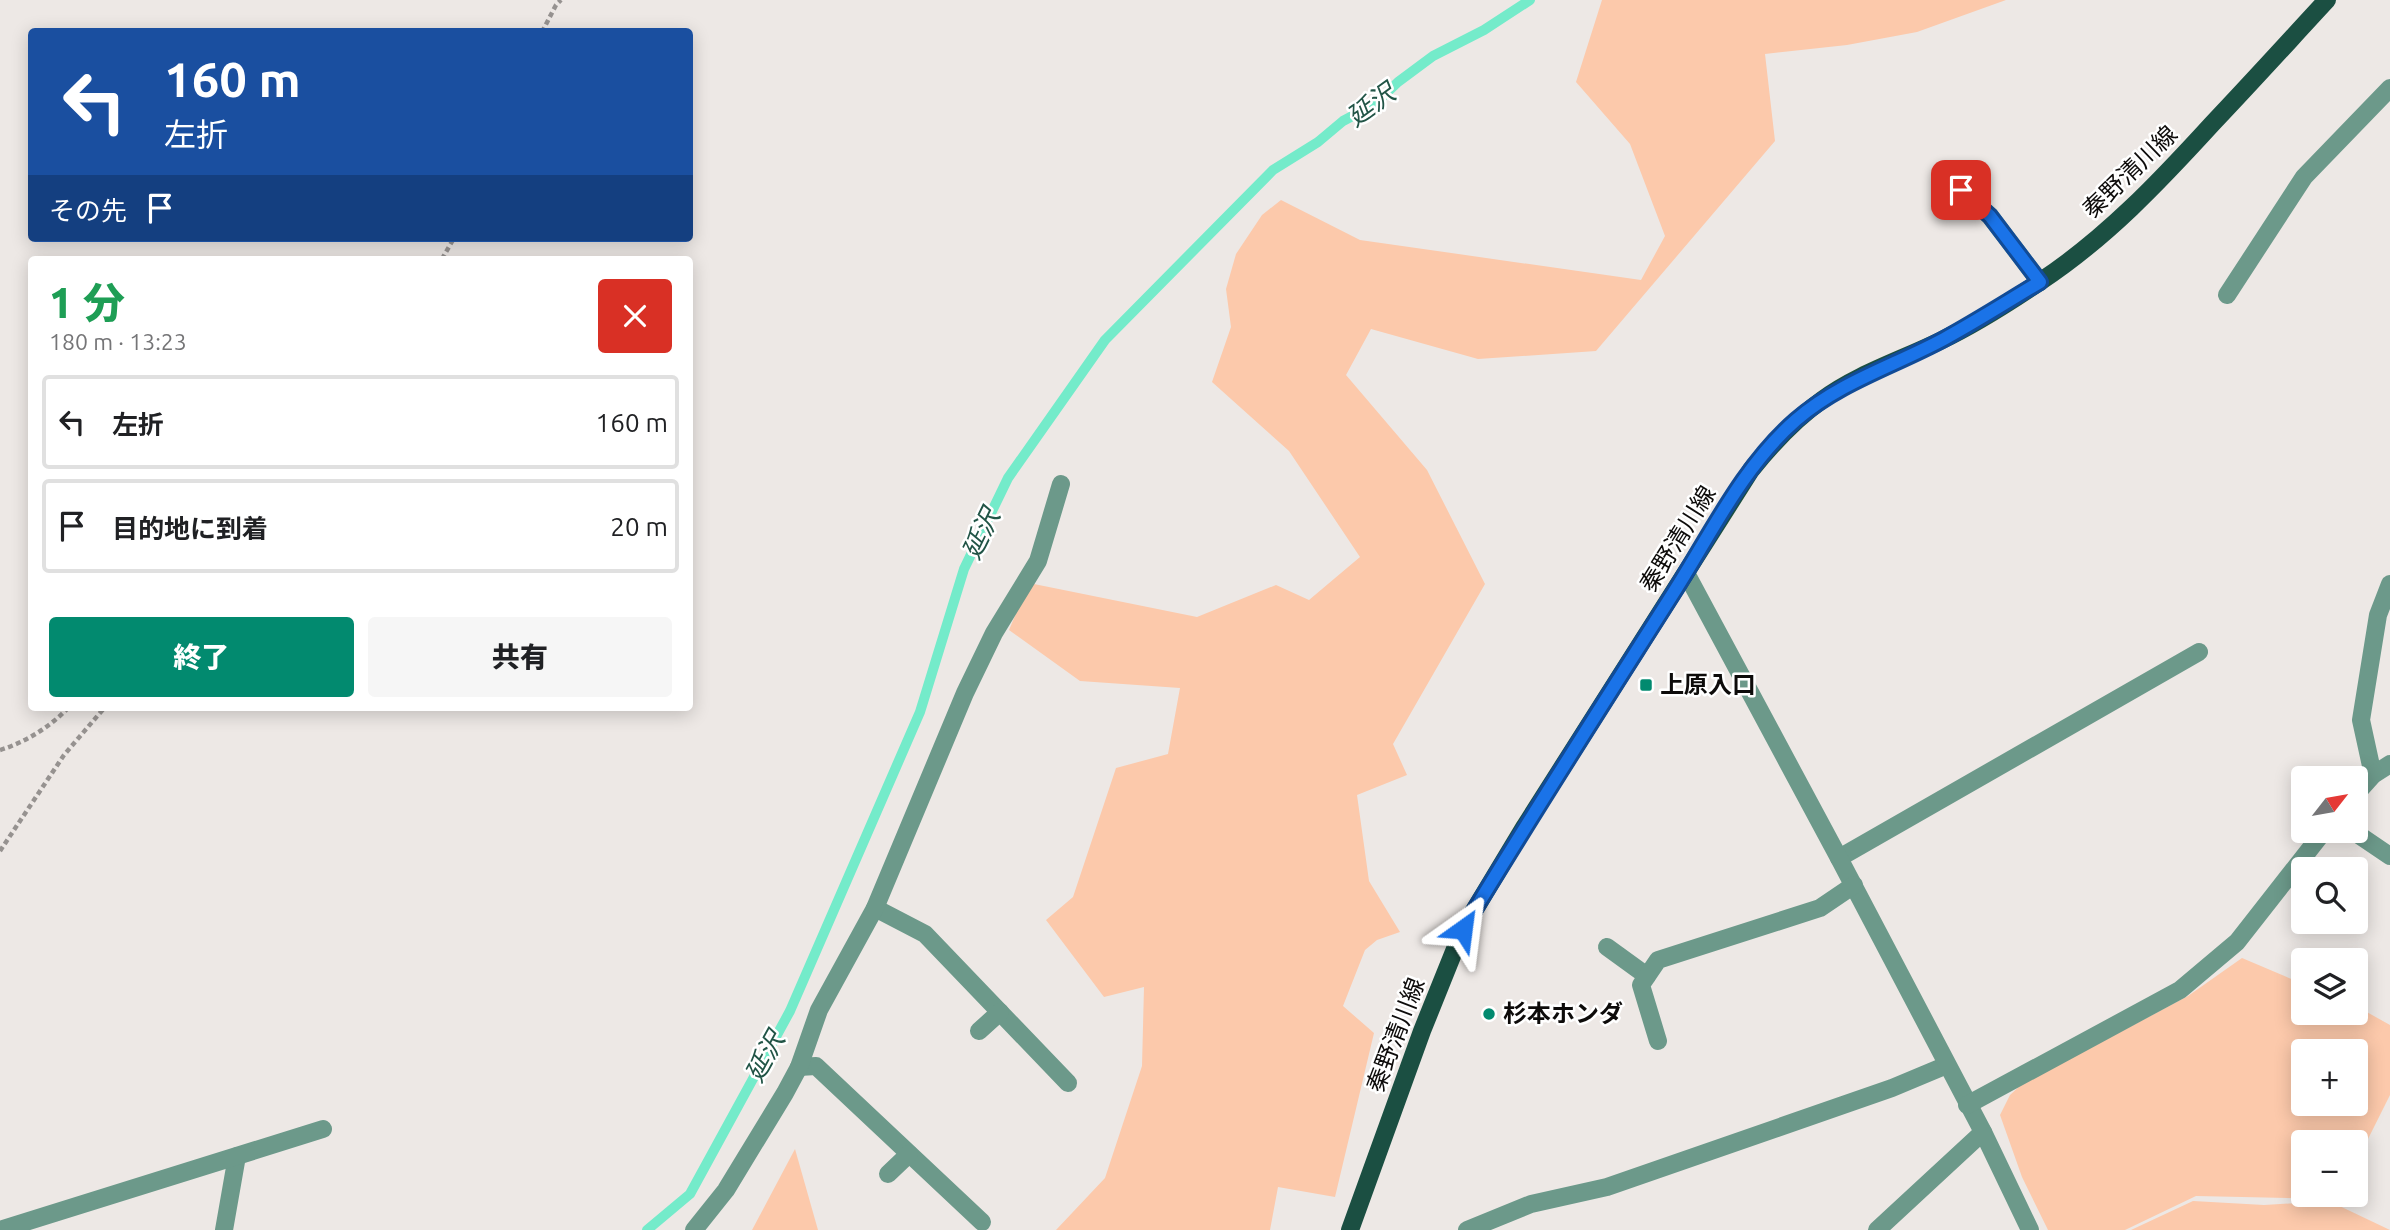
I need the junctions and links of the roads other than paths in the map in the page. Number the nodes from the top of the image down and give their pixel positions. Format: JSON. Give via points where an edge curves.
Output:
{"nodes":[{"id":1,"x":2328,"y":0,"type":"edge"},
{"id":2,"x":2390,"y":88,"type":"edge"},
{"id":3,"x":1947,"y":177,"type":"dead end"},
{"id":4,"x":2040,"y":282,"type":"junction"},
{"id":5,"x":2227,"y":295,"type":"dead end"},
{"id":6,"x":1061,"y":484,"type":"dead end"},
{"id":7,"x":1686,"y":573,"type":"junction"},
{"id":8,"x":2390,"y":584,"type":"edge"},
{"id":9,"x":2199,"y":652,"type":"dead end"},
{"id":10,"x":2390,"y":764,"type":"edge"},
{"id":11,"x":2373,"y":775,"type":"junction"},
{"id":12,"x":2368,"y":781,"type":"edge"},
{"id":13,"x":2368,"y":841,"type":"edge"},
{"id":14,"x":2314,"y":844,"type":"edge"},
{"id":15,"x":2390,"y":856,"type":"edge"},
{"id":16,"x":1839,"y":858,"type":"junction"},
{"id":17,"x":1854,"y":885,"type":"junction"},
{"id":18,"x":875,"y":908,"type":"junction"},
{"id":19,"x":1606,"y":947,"type":"dead end"},
{"id":20,"x":1647,"y":976,"type":"junction"},
{"id":21,"x":1000,"y":1012,"type":"junction"},
{"id":22,"x":979,"y":1031,"type":"dead end"},
{"id":23,"x":1658,"y":1041,"type":"dead end"},
{"id":24,"x":1947,"y":1065,"type":"junction"},
{"id":25,"x":799,"y":1067,"type":"junction"},
{"id":26,"x":1068,"y":1083,"type":"dead end"},
{"id":27,"x":1967,"y":1105,"type":"junction"},
{"id":28,"x":323,"y":1129,"type":"dead end"},
{"id":29,"x":1983,"y":1132,"type":"junction"},
{"id":30,"x":909,"y":1154,"type":"junction"},
{"id":31,"x":237,"y":1156,"type":"junction"},
{"id":32,"x":888,"y":1174,"type":"dead end"},
{"id":33,"x":982,"y":1222,"type":"dead end"},
{"id":34,"x":0,"y":1230,"type":"edge"},
{"id":35,"x":224,"y":1230,"type":"edge"},
{"id":36,"x":694,"y":1230,"type":"edge"},
{"id":37,"x":1350,"y":1230,"type":"edge"},
{"id":38,"x":1467,"y":1230,"type":"edge"},
{"id":39,"x":1877,"y":1230,"type":"edge"},
{"id":40,"x":2030,"y":1230,"type":"edge"}],
"edges":[{"from":1,"to":4,"type":"main road","name":"秦野清川線","via":[[2163,178],[2077,256]]},
{"from":2,"to":5,"type":"street","via":[[2304,177]]},
{"from":3,"to":4,"type":"street","via":[[1990,216]]},
{"from":4,"to":7,"type":"main road","name":"秦野清川線","via":[[1944,339],[1824,398],[1796,421],[1751,470]]},
{"from":6,"to":18,"type":"street","via":[[1038,561],[994,633],[965,693]]},
{"from":7,"to":16,"type":"street"},
{"from":7,"to":37,"type":"main road","name":"秦野清川線","via":[[1463,929]]},
{"from":8,"to":11,"type":"street","via":[[2378,615],[2361,720]]},
{"from":9,"to":16,"type":"street"},
{"from":10,"to":11,"type":"street"},
{"from":11,"to":12,"type":"street"},
{"from":13,"to":15,"type":"street"},
{"from":14,"to":27,"type":"street","via":[[2237,943],[2180,990]]},
{"from":16,"to":17,"type":"street"},
{"from":17,"to":20,"type":"street","via":[[1820,908],[1658,960]]},
{"from":17,"to":24,"type":"street"},
{"from":18,"to":21,"type":"street","via":[[925,934]]},
{"from":18,"to":25,"type":"street","via":[[819,1010]]},
{"from":19,"to":20,"type":"street"},
{"from":20,"to":23,"type":"street","via":[[1641,985]]},
{"from":21,"to":22,"type":"street"},
{"from":21,"to":26,"type":"street"},
{"from":24,"to":27,"type":"street"},
{"from":24,"to":38,"type":"street","via":[[1607,1187],[1531,1204]]},
{"from":25,"to":30,"type":"street","via":[[816,1066]]},
{"from":25,"to":36,"type":"street","via":[[726,1191]]},
{"from":27,"to":29,"type":"street"},
{"from":28,"to":31,"type":"street"},
{"from":29,"to":39,"type":"street"},
{"from":29,"to":40,"type":"street"},
{"from":30,"to":32,"type":"street"},
{"from":30,"to":33,"type":"street"},
{"from":31,"to":34,"type":"street"},
{"from":31,"to":35,"type":"street"}]}
